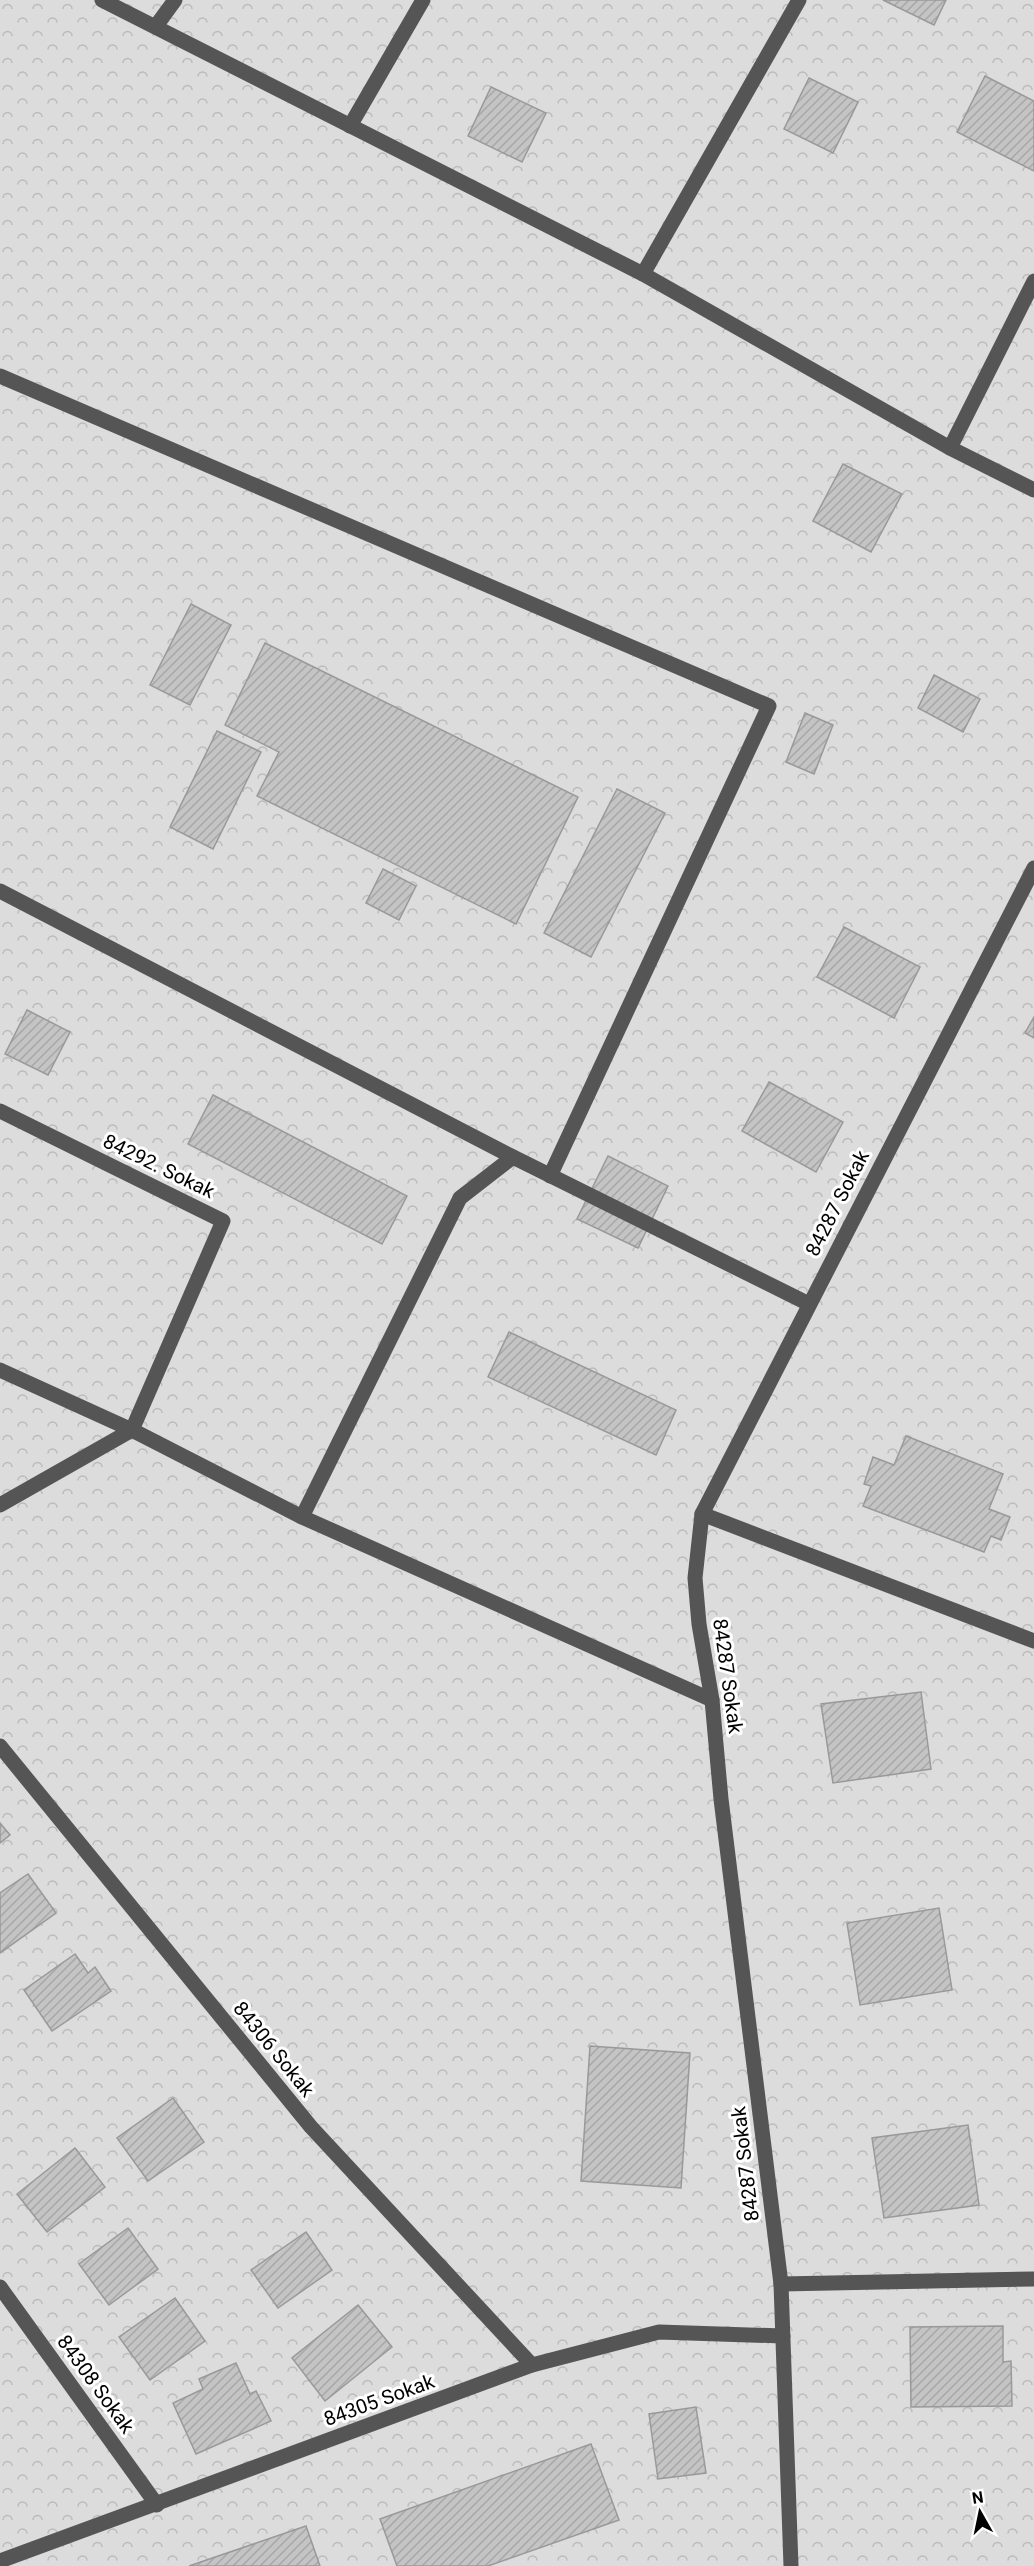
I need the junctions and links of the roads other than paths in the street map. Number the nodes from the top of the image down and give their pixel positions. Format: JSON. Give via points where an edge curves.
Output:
{"nodes":[{"id":1,"x":102,"y":0,"type":"edge"},
{"id":2,"x":175,"y":0,"type":"edge"},
{"id":3,"x":423,"y":0,"type":"edge"},
{"id":4,"x":799,"y":0,"type":"edge"},
{"id":5,"x":156,"y":27,"type":"junction"},
{"id":6,"x":350,"y":126,"type":"junction"},
{"id":7,"x":643,"y":274,"type":"junction"},
{"id":8,"x":1034,"y":281,"type":"edge"},
{"id":9,"x":0,"y":376,"type":"edge"},
{"id":10,"x":950,"y":448,"type":"junction"},
{"id":11,"x":1034,"y":490,"type":"edge"},
{"id":12,"x":1034,"y":868,"type":"edge"},
{"id":13,"x":0,"y":891,"type":"edge"},
{"id":14,"x":0,"y":1111,"type":"edge"},
{"id":15,"x":513,"y":1157,"type":"junction"},
{"id":16,"x":550,"y":1176,"type":"junction"},
{"id":17,"x":809,"y":1304,"type":"junction"},
{"id":18,"x":0,"y":1370,"type":"edge"},
{"id":19,"x":132,"y":1430,"type":"junction"},
{"id":20,"x":0,"y":1505,"type":"edge"},
{"id":21,"x":702,"y":1514,"type":"junction"},
{"id":22,"x":302,"y":1517,"type":"junction"},
{"id":23,"x":1034,"y":1641,"type":"edge"},
{"id":24,"x":712,"y":1700,"type":"junction"},
{"id":25,"x":0,"y":1746,"type":"edge"},
{"id":26,"x":1034,"y":2278,"type":"edge"},
{"id":27,"x":781,"y":2284,"type":"junction"},
{"id":28,"x":0,"y":2287,"type":"edge"},
{"id":29,"x":783,"y":2336,"type":"junction"},
{"id":30,"x":532,"y":2365,"type":"junction"},
{"id":31,"x":157,"y":2505,"type":"junction"},
{"id":32,"x":0,"y":2561,"type":"edge"},
{"id":33,"x":791,"y":2566,"type":"edge"}],
"edges":[{"from":1,"to":5,"type":"street"},
{"from":2,"to":5,"type":"street"},
{"from":3,"to":6,"type":"street"},
{"from":4,"to":7,"type":"street"},
{"from":5,"to":6,"type":"street"},
{"from":6,"to":7,"type":"street"},
{"from":7,"to":10,"type":"street"},
{"from":8,"to":10,"type":"street"},
{"from":9,"to":16,"type":"street","via":[[769,706]]},
{"from":10,"to":11,"type":"street"},
{"from":12,"to":17,"type":"street","name":"84287 Sokak"},
{"from":13,"to":15,"type":"street"},
{"from":14,"to":19,"type":"street","name":"84292. Sokak","via":[[223,1221]]},
{"from":15,"to":16,"type":"street"},
{"from":15,"to":22,"type":"street","via":[[460,1198]]},
{"from":16,"to":17,"type":"street"},
{"from":17,"to":21,"type":"street","name":"84287 Sokak"},
{"from":18,"to":19,"type":"street"},
{"from":19,"to":20,"type":"street"},
{"from":19,"to":22,"type":"street"},
{"from":21,"to":23,"type":"street"},
{"from":21,"to":24,"type":"street","name":"84287 Sokak","via":[[695,1578]]},
{"from":22,"to":24,"type":"street"},
{"from":24,"to":27,"type":"street","name":"84287 Sokak"},
{"from":25,"to":30,"type":"street","name":"84306 Sokak","via":[[311,2127]]},
{"from":26,"to":27,"type":"street"},
{"from":27,"to":29,"type":"street","name":"84287 Sokak"},
{"from":28,"to":31,"type":"street","name":"84308 Sokak"},
{"from":29,"to":30,"type":"street","name":"84305 Sokak","via":[[659,2332]]},
{"from":29,"to":33,"type":"street","name":"84287 Sokak"},
{"from":30,"to":31,"type":"street","name":"84305 Sokak"},
{"from":31,"to":32,"type":"street","name":"84305 Sokak"}]}
